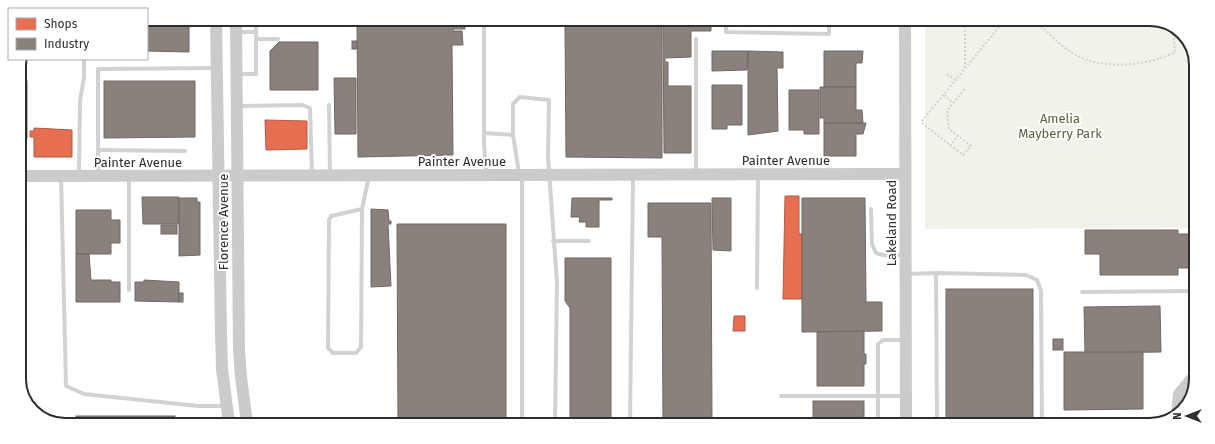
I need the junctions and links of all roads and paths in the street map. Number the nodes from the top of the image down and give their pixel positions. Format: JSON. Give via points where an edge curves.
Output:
{"nodes":[{"id":1,"x":216,"y":26,"type":"edge"},
{"id":2,"x":236,"y":26,"type":"edge"},
{"id":3,"x":256,"y":26,"type":"edge"},
{"id":4,"x":484,"y":26,"type":"edge"},
{"id":5,"x":726,"y":26,"type":"edge"},
{"id":6,"x":828,"y":26,"type":"edge"},
{"id":7,"x":905,"y":26,"type":"edge"},
{"id":8,"x":965,"y":26,"type":"edge"},
{"id":9,"x":1000,"y":26,"type":"edge"},
{"id":10,"x":1041,"y":26,"type":"edge"},
{"id":11,"x":236,"y":32,"type":"junction"},
{"id":12,"x":256,"y":32,"type":"junction"},
{"id":13,"x":1174,"y":34,"type":"edge"},
{"id":14,"x":256,"y":39,"type":"junction"},
{"id":15,"x":278,"y":39,"type":"dead end"},
{"id":16,"x":696,"y":39,"type":"dead end"},
{"id":17,"x":84,"y":60,"type":"edge"},
{"id":18,"x":217,"y":68,"type":"junction"},
{"id":19,"x":965,"y":70,"type":"junction"},
{"id":20,"x":236,"y":74,"type":"junction"},
{"id":21,"x":947,"y":74,"type":"dead end"},
{"id":22,"x":955,"y":79,"type":"junction"},
{"id":23,"x":966,"y":87,"type":"dead end"},
{"id":24,"x":944,"y":95,"type":"junction"},
{"id":25,"x":953,"y":103,"type":"junction"},
{"id":26,"x":329,"y":105,"type":"dead end"},
{"id":27,"x":237,"y":106,"type":"junction"},
{"id":28,"x":484,"y":133,"type":"junction"},
{"id":29,"x":513,"y":135,"type":"junction"},
{"id":30,"x":958,"y":136,"type":"junction"},
{"id":31,"x":950,"y":146,"type":"junction"},
{"id":32,"x":98,"y":150,"type":"junction"},
{"id":33,"x":185,"y":151,"type":"dead end"},
{"id":34,"x":758,"y":174,"type":"junction"},
{"id":35,"x":905,"y":174,"type":"junction"},
{"id":36,"x":330,"y":175,"type":"junction"},
{"id":37,"x":369,"y":175,"type":"junction"},
{"id":38,"x":486,"y":175,"type":"junction"},
{"id":39,"x":521,"y":175,"type":"junction"},
{"id":40,"x":550,"y":175,"type":"junction"},
{"id":41,"x":633,"y":175,"type":"junction"},
{"id":42,"x":696,"y":175,"type":"junction"},
{"id":43,"x":26,"y":176,"type":"edge"},
{"id":44,"x":60,"y":176,"type":"junction"},
{"id":45,"x":79,"y":176,"type":"junction"},
{"id":46,"x":98,"y":176,"type":"junction"},
{"id":47,"x":129,"y":176,"type":"junction"},
{"id":48,"x":218,"y":176,"type":"junction"},
{"id":49,"x":237,"y":176,"type":"junction"},
{"id":50,"x":312,"y":176,"type":"junction"},
{"id":51,"x":362,"y":209,"type":"junction"},
{"id":52,"x":872,"y":210,"type":"dead end"},
{"id":53,"x":553,"y":241,"type":"junction"},
{"id":54,"x":588,"y":241,"type":"dead end"},
{"id":55,"x":905,"y":255,"type":"junction"},
{"id":56,"x":936,"y":273,"type":"junction"},
{"id":57,"x":905,"y":274,"type":"junction"},
{"id":58,"x":757,"y":288,"type":"dead end"},
{"id":59,"x":130,"y":290,"type":"dead end"},
{"id":60,"x":1082,"y":292,"type":"dead end"},
{"id":61,"x":1189,"y":292,"type":"edge"},
{"id":62,"x":906,"y":340,"type":"junction"},
{"id":63,"x":1188,"y":383,"type":"edge"},
{"id":64,"x":879,"y":394,"type":"junction"},
{"id":65,"x":781,"y":396,"type":"dead end"},
{"id":66,"x":906,"y":396,"type":"junction"},
{"id":67,"x":1179,"y":396,"type":"edge"},
{"id":68,"x":226,"y":406,"type":"junction"},
{"id":69,"x":228,"y":418,"type":"edge"},
{"id":70,"x":246,"y":418,"type":"edge"},
{"id":71,"x":522,"y":418,"type":"edge"},
{"id":72,"x":555,"y":418,"type":"edge"},
{"id":73,"x":630,"y":418,"type":"edge"},
{"id":74,"x":878,"y":418,"type":"edge"},
{"id":75,"x":906,"y":418,"type":"edge"},
{"id":76,"x":937,"y":418,"type":"edge"},
{"id":77,"x":1042,"y":418,"type":"edge"}],
"edges":[{"from":1,"to":18,"type":"street","name":"Florence Avenue"},
{"from":2,"to":11,"type":"street","name":"Florence Avenue"},
{"from":3,"to":12,"type":"lane"},
{"from":4,"to":28,"type":"lane"},
{"from":5,"to":6,"type":"lane","via":[[726,32],[828,34]]},
{"from":7,"to":35,"type":"street","name":"Lakeland Road"},
{"from":8,"to":19,"type":"path"},
{"from":9,"to":19,"type":"path"},
{"from":10,"to":13,"type":"path","via":[[1074,55],[1114,65],[1130,65],[1175,52]]},
{"from":11,"to":12,"type":"lane"},
{"from":11,"to":20,"type":"street","name":"Florence Avenue"},
{"from":12,"to":14,"type":"lane"},
{"from":14,"to":15,"type":"lane"},
{"from":14,"to":20,"type":"lane","via":[[256,74]]},
{"from":16,"to":42,"type":"lane"},
{"from":17,"to":45,"type":"lane","via":[[80,101]]},
{"from":18,"to":32,"type":"lane","via":[[98,69]]},
{"from":18,"to":48,"type":"street","name":"Florence Avenue"},
{"from":19,"to":22,"type":"path"},
{"from":20,"to":27,"type":"street","name":"Florence Avenue"},
{"from":21,"to":22,"type":"path"},
{"from":22,"to":24,"type":"path"},
{"from":23,"to":25,"type":"path"},
{"from":24,"to":25,"type":"path"},
{"from":24,"to":31,"type":"path","via":[[922,122]]},
{"from":25,"to":30,"type":"path","via":[[947,111],[949,129]]},
{"from":26,"to":36,"type":"lane"},
{"from":27,"to":49,"type":"street","name":"Florence Avenue"},
{"from":27,"to":50,"type":"lane","via":[[302,105],[310,108]]},
{"from":28,"to":29,"type":"lane"},
{"from":28,"to":38,"type":"lane"},
{"from":29,"to":39,"type":"lane"},
{"from":29,"to":40,"type":"lane","via":[[513,104],[520,97],[549,100]]},
{"from":30,"to":31,"type":"path"},
{"from":30,"to":31,"type":"path","via":[[971,146],[963,155]]},
{"from":32,"to":33,"type":"lane"},
{"from":32,"to":46,"type":"lane"},
{"from":34,"to":35,"type":"street","name":"Painter Avenue"},
{"from":34,"to":42,"type":"street","name":"Painter Avenue"},
{"from":34,"to":58,"type":"lane"},
{"from":35,"to":55,"type":"street","name":"Lakeland Road"},
{"from":36,"to":37,"type":"street","name":"Painter Avenue"},
{"from":36,"to":50,"type":"street","name":"Painter Avenue"},
{"from":37,"to":38,"type":"street","name":"Painter Avenue"},
{"from":37,"to":51,"type":"lane"},
{"from":38,"to":39,"type":"street","name":"Painter Avenue"},
{"from":39,"to":40,"type":"street","name":"Painter Avenue"},
{"from":39,"to":71,"type":"lane"},
{"from":40,"to":41,"type":"street","name":"Painter Avenue"},
{"from":40,"to":53,"type":"lane"},
{"from":41,"to":42,"type":"street","name":"Painter Avenue"},
{"from":41,"to":73,"type":"lane"},
{"from":43,"to":44,"type":"street","name":"Painter Avenue"},
{"from":44,"to":45,"type":"street","name":"Painter Avenue"},
{"from":44,"to":68,"type":"lane","via":[[66,386],[84,394],[198,406]]},
{"from":45,"to":46,"type":"street","name":"Painter Avenue"},
{"from":46,"to":47,"type":"street","name":"Painter Avenue"},
{"from":47,"to":48,"type":"street","name":"Painter Avenue"},
{"from":47,"to":59,"type":"lane"},
{"from":48,"to":49,"type":"street","name":"Painter Avenue"},
{"from":48,"to":68,"type":"street","name":"Florence Avenue","via":[[221,333]]},
{"from":49,"to":50,"type":"street","name":"Painter Avenue"},
{"from":49,"to":70,"type":"street","name":"Florence Avenue","via":[[239,350]]},
{"from":51,"to":51,"type":"lane","via":[[361,347],[356,353],[333,353],[328,348],[329,220],[331,216]]},
{"from":52,"to":55,"type":"lane","via":[[872,244],[876,253]]},
{"from":53,"to":54,"type":"lane"},
{"from":53,"to":72,"type":"lane","via":[[556,283]]},
{"from":55,"to":57,"type":"street","name":"Lakeland Road"},
{"from":56,"to":57,"type":"lane"},
{"from":56,"to":76,"type":"lane"},
{"from":56,"to":77,"type":"lane","via":[[1026,275],[1037,280],[1041,291]]},
{"from":57,"to":62,"type":"street","name":"Lakeland Road"},
{"from":60,"to":61,"type":"lane"},
{"from":62,"to":64,"type":"lane","via":[[883,340],[878,344]]},
{"from":62,"to":66,"type":"street","name":"Lakeland Road"},
{"from":63,"to":67,"type":"street"},
{"from":64,"to":65,"type":"lane"},
{"from":64,"to":66,"type":"lane"},
{"from":64,"to":74,"type":"lane"},
{"from":66,"to":75,"type":"street","name":"Lakeland Road"},
{"from":68,"to":69,"type":"street","name":"Florence Avenue"}]}
